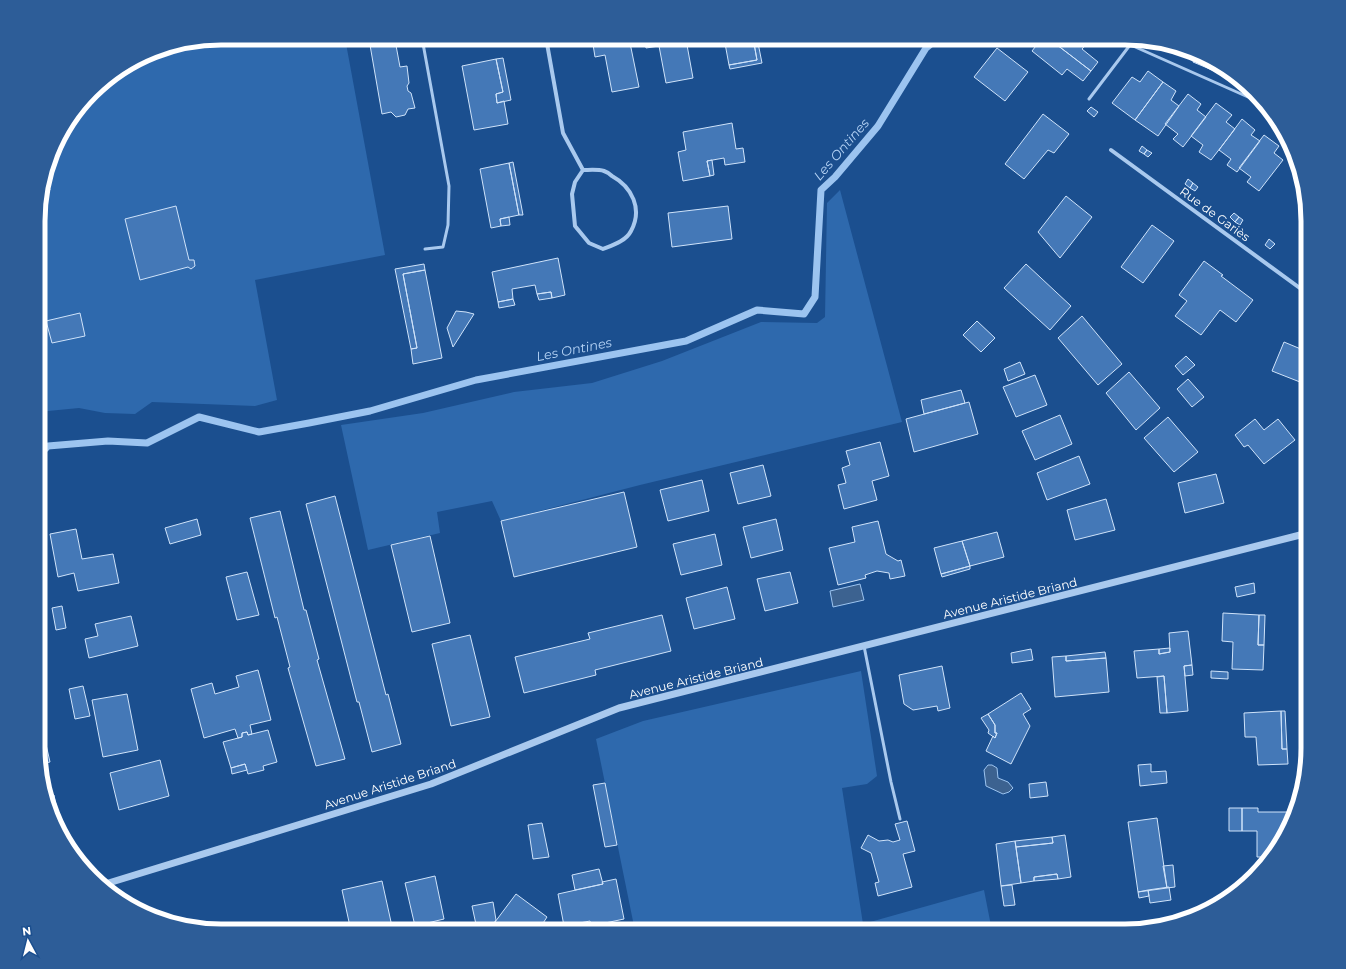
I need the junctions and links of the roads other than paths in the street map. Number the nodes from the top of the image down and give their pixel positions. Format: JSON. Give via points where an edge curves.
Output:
{"nodes":[{"id":1,"x":423,"y":45,"type":"edge"},
{"id":2,"x":547,"y":45,"type":"edge"},
{"id":3,"x":1130,"y":45,"type":"joint"},
{"id":4,"x":1089,"y":99,"type":"dead end"},
{"id":5,"x":1252,"y":99,"type":"edge"},
{"id":6,"x":1110,"y":150,"type":"dead end"},
{"id":7,"x":583,"y":170,"type":"junction"},
{"id":8,"x":425,"y":249,"type":"dead end"},
{"id":9,"x":1301,"y":289,"type":"edge"},
{"id":10,"x":1301,"y":535,"type":"edge"},
{"id":11,"x":864,"y":646,"type":"junction"},
{"id":12,"x":900,"y":819,"type":"dead end"},
{"id":13,"x":108,"y":883,"type":"edge"}],
"edges":[{"from":1,"to":8,"type":"lane","via":[[449,186],[448,225],[443,247]]},
{"from":2,"to":7,"type":"street","via":[[563,133]]},
{"from":3,"to":4,"type":"lane"},
{"from":3,"to":5,"type":"lane"},
{"from":6,"to":9,"type":"street","name":"Rue de Gariès"},
{"from":7,"to":7,"type":"street","via":[[604,171],[620,180],[631,191],[635,203],[636,218],[631,232],[620,242],[603,249],[589,243],[575,226],[572,194],[575,182]]},
{"from":10,"to":11,"type":"street","name":"Avenue Aristide Briand"},
{"from":11,"to":12,"type":"lane"},
{"from":11,"to":13,"type":"street","name":"Avenue Aristide Briand","via":[[619,708],[431,784]]}]}
